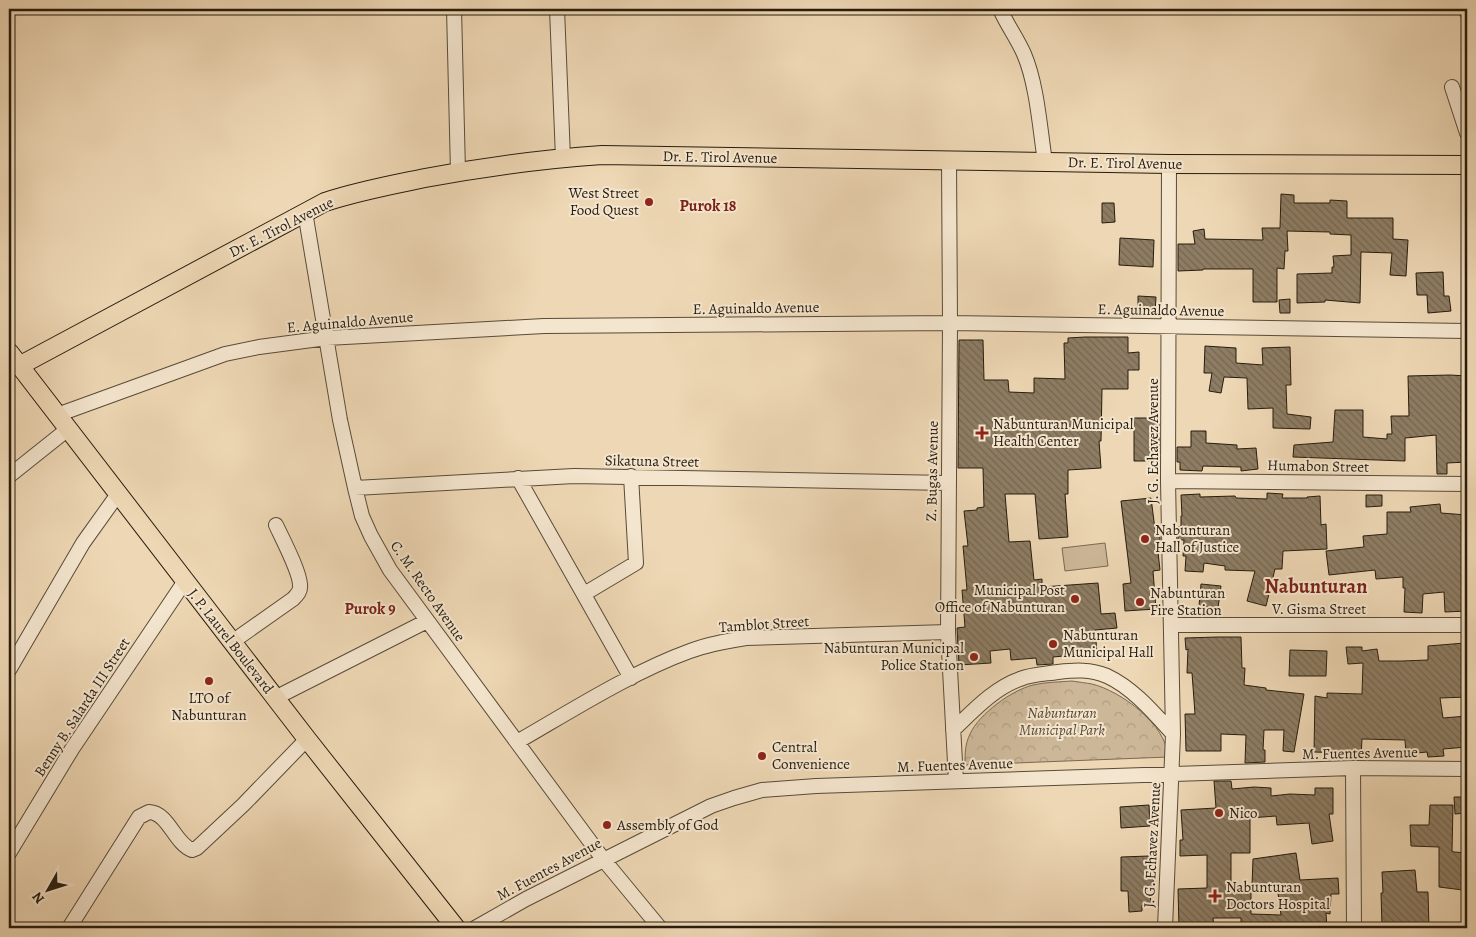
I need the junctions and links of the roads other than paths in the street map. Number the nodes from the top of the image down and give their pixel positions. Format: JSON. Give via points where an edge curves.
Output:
{"nodes":[{"id":1,"x":454,"y":9,"type":"edge"},
{"id":2,"x":557,"y":9,"type":"edge"},
{"id":3,"x":1000,"y":9,"type":"edge"},
{"id":4,"x":1452,"y":87,"type":"dead end"},
{"id":5,"x":1467,"y":133,"type":"edge"},
{"id":6,"x":563,"y":158,"type":"junction"},
{"id":7,"x":949,"y":160,"type":"junction"},
{"id":8,"x":1045,"y":162,"type":"junction"},
{"id":9,"x":1169,"y":164,"type":"junction"},
{"id":10,"x":1467,"y":165,"type":"edge"},
{"id":11,"x":458,"y":172,"type":"junction"},
{"id":12,"x":305,"y":212,"type":"junction"},
{"id":13,"x":950,"y":322,"type":"junction"},
{"id":14,"x":1169,"y":326,"type":"junction"},
{"id":15,"x":1467,"y":331,"type":"edge"},
{"id":16,"x":327,"y":338,"type":"junction"},
{"id":17,"x":14,"y":359,"type":"edge"},
{"id":18,"x":57,"y":415,"type":"junction"},
{"id":19,"x":68,"y":429,"type":"junction"},
{"id":20,"x":9,"y":476,"type":"edge"},
{"id":21,"x":631,"y":476,"type":"junction"},
{"id":22,"x":518,"y":478,"type":"junction"},
{"id":23,"x":1168,"y":481,"type":"junction"},
{"id":24,"x":948,"y":483,"type":"junction"},
{"id":25,"x":1467,"y":484,"type":"edge"},
{"id":26,"x":355,"y":488,"type":"junction"},
{"id":27,"x":118,"y":494,"type":"junction"},
{"id":28,"x":276,"y":524,"type":"dead end"},
{"id":29,"x":185,"y":581,"type":"junction"},
{"id":30,"x":584,"y":594,"type":"junction"},
{"id":31,"x":427,"y":620,"type":"junction"},
{"id":32,"x":1170,"y":625,"type":"junction"},
{"id":33,"x":1467,"y":625,"type":"edge"},
{"id":34,"x":948,"y":632,"type":"junction"},
{"id":35,"x":232,"y":642,"type":"junction"},
{"id":36,"x":9,"y":670,"type":"edge"},
{"id":37,"x":631,"y":678,"type":"junction"},
{"id":38,"x":275,"y":698,"type":"junction"},
{"id":39,"x":953,"y":730,"type":"junction"},
{"id":40,"x":1173,"y":734,"type":"junction"},
{"id":41,"x":307,"y":739,"type":"junction"},
{"id":42,"x":517,"y":742,"type":"junction"},
{"id":43,"x":1353,"y":768,"type":"junction"},
{"id":44,"x":1467,"y":768,"type":"edge"},
{"id":45,"x":1172,"y":774,"type":"junction"},
{"id":46,"x":956,"y":781,"type":"junction"},
{"id":47,"x":9,"y":853,"type":"edge"},
{"id":48,"x":604,"y":859,"type":"junction"},
{"id":49,"x":69,"y":928,"type":"edge"},
{"id":50,"x":456,"y":928,"type":"edge"},
{"id":51,"x":475,"y":928,"type":"edge"},
{"id":52,"x":660,"y":928,"type":"edge"},
{"id":53,"x":1164,"y":928,"type":"edge"},
{"id":54,"x":1354,"y":928,"type":"edge"}],
"edges":[{"from":1,"to":11,"type":"street"},
{"from":2,"to":6,"type":"street"},
{"from":3,"to":8,"type":"street","via":[[1024,54],[1037,106]]},
{"from":4,"to":5,"type":"street"},
{"from":6,"to":7,"type":"main road","name":"Dr. E. Tirol Avenue","via":[[602,155]]},
{"from":6,"to":11,"type":"main road","name":"Dr. E. Tirol Avenue"},
{"from":7,"to":8,"type":"main road","name":"Dr. E. Tirol Avenue"},
{"from":7,"to":13,"type":"street","name":"Z. Bugas Avenue"},
{"from":8,"to":9,"type":"main road","name":"Dr. E. Tirol Avenue"},
{"from":9,"to":10,"type":"main road","name":"Dr. E. Tirol Avenue"},
{"from":9,"to":14,"type":"street","name":"J. G. Echavez Avenue"},
{"from":11,"to":12,"type":"main road","name":"Dr. E. Tirol Avenue","via":[[368,190],[325,202]]},
{"from":12,"to":16,"type":"street","name":"C. M. Recto Avenue"},
{"from":12,"to":17,"type":"main road","name":"Dr. E. Tirol Avenue"},
{"from":13,"to":14,"type":"street","name":"E. Aguinaldo Avenue"},
{"from":13,"to":16,"type":"street","name":"E. Aguinaldo Avenue","via":[[544,326]]},
{"from":13,"to":24,"type":"street","name":"Z. Bugas Avenue"},
{"from":14,"to":15,"type":"street","name":"E. Aguinaldo Avenue"},
{"from":14,"to":23,"type":"street","name":"J. G. Echavez Avenue"},
{"from":16,"to":18,"type":"street","name":"E. Aguinaldo Avenue","via":[[225,354]]},
{"from":16,"to":26,"type":"street","name":"C. M. Recto Avenue"},
{"from":17,"to":18,"type":"main road","name":"J. P. Laurel Boulevard"},
{"from":18,"to":19,"type":"main road","name":"J. P. Laurel Boulevard"},
{"from":19,"to":20,"type":"street"},
{"from":19,"to":27,"type":"main road","name":"J. P. Laurel Boulevard"},
{"from":21,"to":22,"type":"street","name":"Sikatuna Street"},
{"from":21,"to":24,"type":"street","name":"Sikatuna Street"},
{"from":21,"to":30,"type":"street","via":[[636,562]]},
{"from":22,"to":26,"type":"street","name":"Sikatuna Street"},
{"from":22,"to":30,"type":"street"},
{"from":23,"to":25,"type":"street","name":"Humabon Street"},
{"from":23,"to":32,"type":"street","name":"J. G. Echavez Avenue"},
{"from":24,"to":34,"type":"street","name":"Z. Bugas Avenue"},
{"from":26,"to":31,"type":"street","name":"C. M. Recto Avenue","via":[[371,536],[390,570]]},
{"from":27,"to":29,"type":"main road","name":"J. P. Laurel Boulevard"},
{"from":27,"to":36,"type":"street","via":[[84,543]]},
{"from":28,"to":35,"type":"street","via":[[298,576],[300,591]]},
{"from":29,"to":35,"type":"main road","name":"J. P. Laurel Boulevard"},
{"from":29,"to":47,"type":"street","name":"Benny B. Salarda III Street","via":[[72,748]]},
{"from":30,"to":37,"type":"street"},
{"from":31,"to":38,"type":"street"},
{"from":31,"to":42,"type":"street","name":"C. M. Recto Avenue"},
{"from":32,"to":33,"type":"street","name":"V. Gisma Street"},
{"from":32,"to":40,"type":"street","name":"J. G. Echavez Avenue"},
{"from":34,"to":37,"type":"street","name":"Tamblot Street","via":[[746,638],[690,650]]},
{"from":34,"to":39,"type":"street","name":"Z. Bugas Avenue"},
{"from":35,"to":38,"type":"main road","name":"J. P. Laurel Boulevard"},
{"from":37,"to":42,"type":"street","name":"Tamblot Street"},
{"from":38,"to":41,"type":"main road","name":"J. P. Laurel Boulevard"},
{"from":39,"to":40,"type":"street","via":[[975,708],[1008,684],[1034,675],[1078,670],[1094,671],[1122,685]]},
{"from":39,"to":46,"type":"street","name":"Z. Bugas Avenue"},
{"from":40,"to":45,"type":"street","name":"J. G. Echavez Avenue"},
{"from":41,"to":49,"type":"street","via":[[192,850],[157,814],[149,812],[139,817]]},
{"from":41,"to":50,"type":"main road","name":"J. P. Laurel Boulevard"},
{"from":42,"to":48,"type":"street","name":"C. M. Recto Avenue"},
{"from":43,"to":44,"type":"street","name":"M. Fuentes Avenue"},
{"from":43,"to":45,"type":"street","name":"M. Fuentes Avenue"},
{"from":43,"to":54,"type":"street"},
{"from":45,"to":46,"type":"street","name":"M. Fuentes Avenue"},
{"from":45,"to":53,"type":"street","name":"J. G. Echavez Avenue"},
{"from":46,"to":48,"type":"street","name":"M. Fuentes Avenue","via":[[762,790],[712,806]]},
{"from":48,"to":51,"type":"street","name":"M. Fuentes Avenue"},
{"from":48,"to":52,"type":"street","name":"C. M. Recto Avenue"}]}
